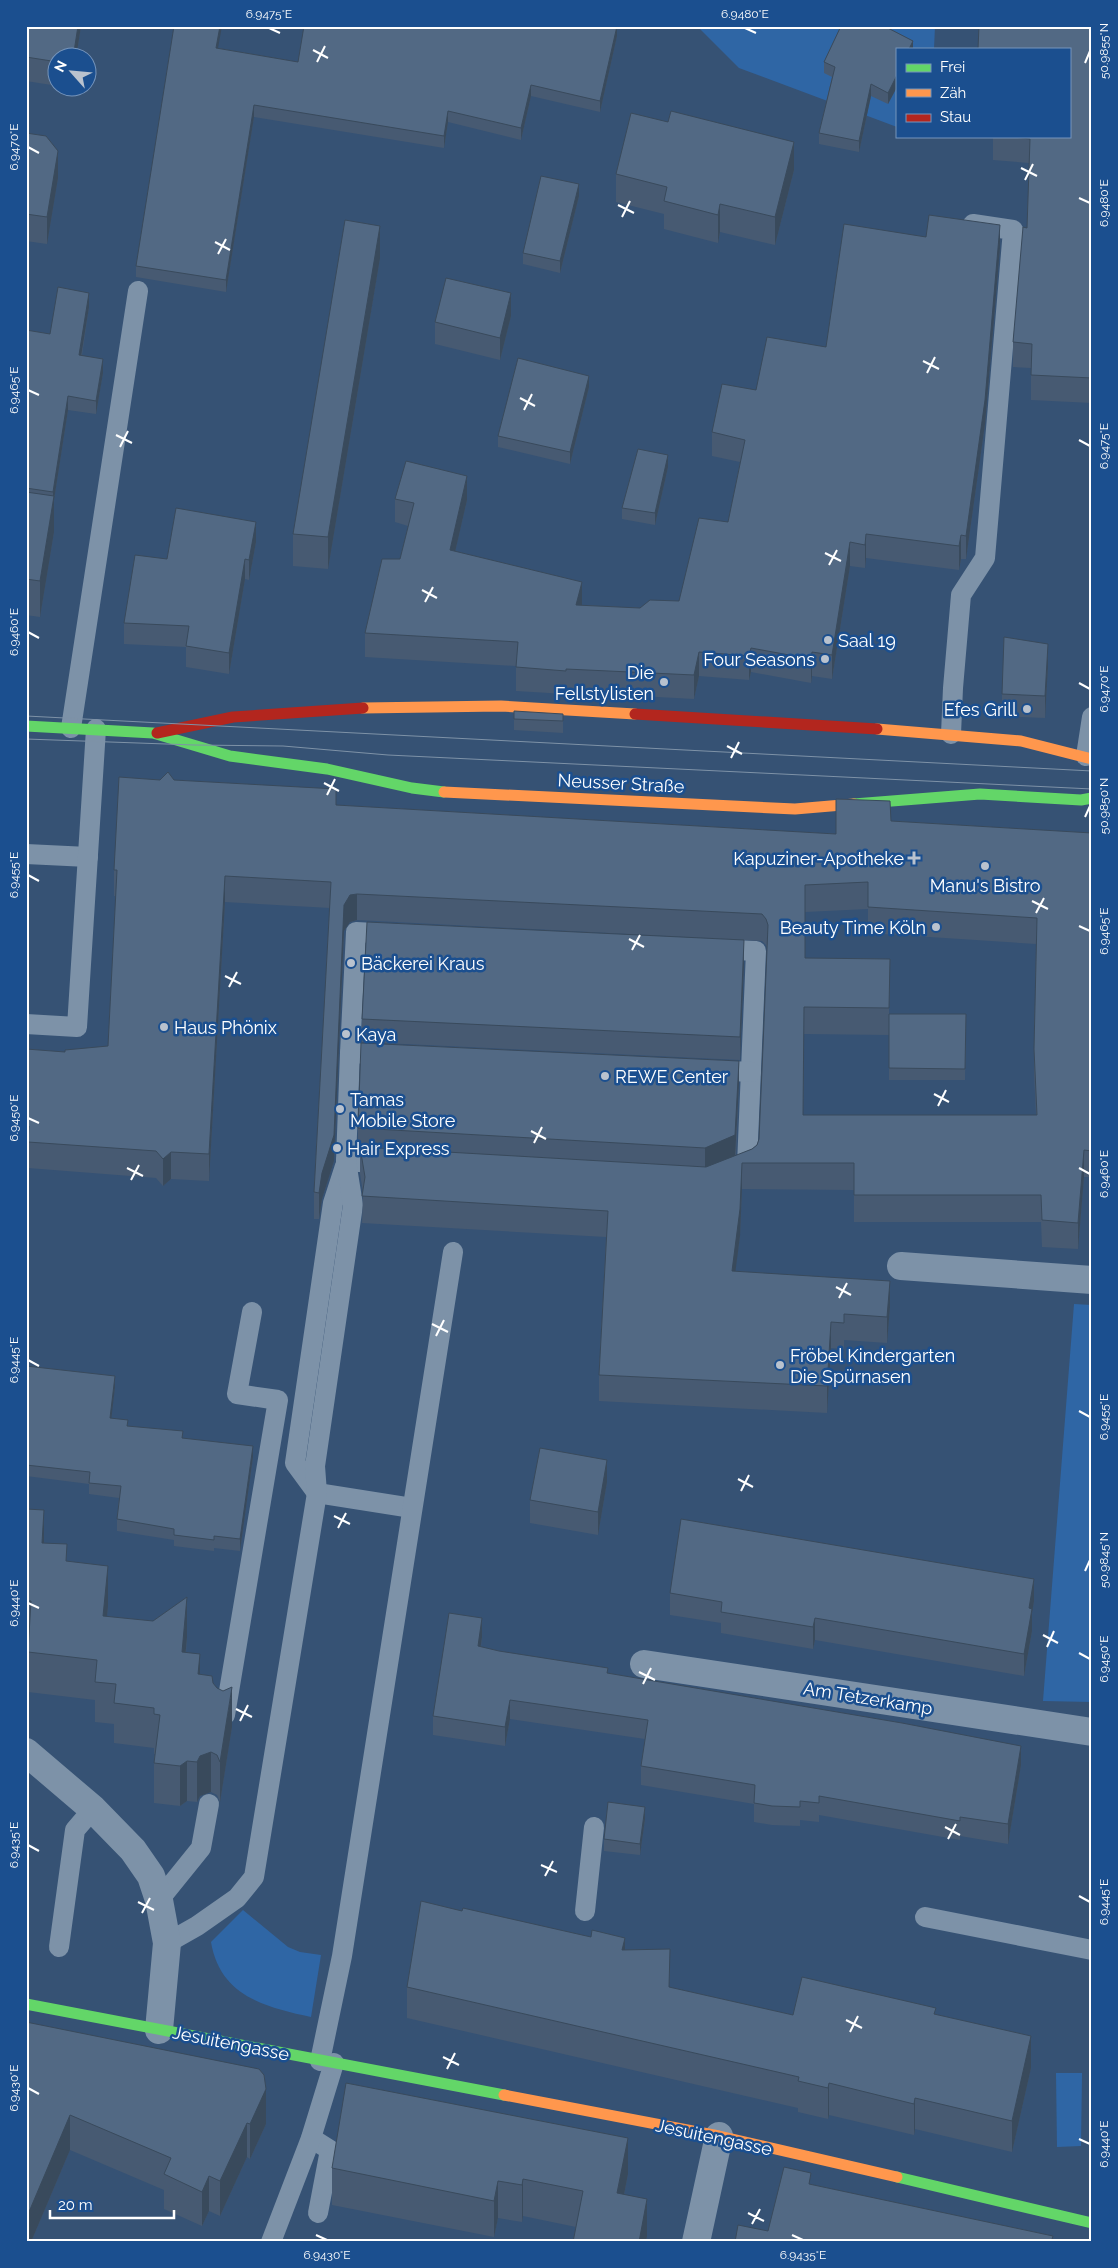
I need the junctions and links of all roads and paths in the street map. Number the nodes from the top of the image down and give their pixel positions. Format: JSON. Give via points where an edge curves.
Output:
{"nodes":[{"id":1,"x":953,"y":221,"type":"edge"},
{"id":2,"x":138,"y":291,"type":"dead end"},
{"id":3,"x":1092,"y":717,"type":"edge"},
{"id":4,"x":26,"y":726,"type":"edge"},
{"id":5,"x":71,"y":728,"type":"junction"},
{"id":6,"x":96,"y":729,"type":"junction"},
{"id":7,"x":153,"y":733,"type":"junction"},
{"id":8,"x":951,"y":734,"type":"junction"},
{"id":9,"x":1089,"y":758,"type":"edge"},
{"id":10,"x":1092,"y":798,"type":"edge"},
{"id":11,"x":26,"y":854,"type":"edge"},
{"id":12,"x":88,"y":856,"type":"junction"},
{"id":13,"x":409,"y":935,"type":"edge"},
{"id":14,"x":698,"y":948,"type":"edge"},
{"id":15,"x":26,"y":1024,"type":"edge"},
{"id":16,"x":350,"y":1053,"type":"junction"},
{"id":17,"x":408,"y":1056,"type":"edge"},
{"id":18,"x":692,"y":1069,"type":"edge"},
{"id":19,"x":751,"y":1072,"type":"junction"},
{"id":20,"x":346,"y":1161,"type":"junction"},
{"id":21,"x":404,"y":1165,"type":"edge"},
{"id":22,"x":715,"y":1179,"type":"edge"},
{"id":23,"x":453,"y":1252,"type":"dead end"},
{"id":24,"x":901,"y":1266,"type":"dead end"},
{"id":25,"x":1092,"y":1280,"type":"edge"},
{"id":26,"x":252,"y":1312,"type":"dead end"},
{"id":27,"x":317,"y":1493,"type":"junction"},
{"id":28,"x":412,"y":1508,"type":"junction"},
{"id":29,"x":644,"y":1664,"type":"dead end"},
{"id":30,"x":224,"y":1719,"type":"edge"},
{"id":31,"x":1092,"y":1732,"type":"edge"},
{"id":32,"x":26,"y":1752,"type":"edge"},
{"id":33,"x":209,"y":1804,"type":"dead end"},
{"id":34,"x":93,"y":1810,"type":"junction"},
{"id":35,"x":594,"y":1827,"type":"dead end"},
{"id":36,"x":159,"y":1900,"type":"junction"},
{"id":37,"x":585,"y":1911,"type":"dead end"},
{"id":38,"x":925,"y":1917,"type":"dead end"},
{"id":39,"x":168,"y":1943,"type":"junction"},
{"id":40,"x":59,"y":1947,"type":"dead end"},
{"id":41,"x":1092,"y":1950,"type":"edge"},
{"id":42,"x":26,"y":2004,"type":"edge"},
{"id":43,"x":160,"y":2030,"type":"junction"},
{"id":44,"x":327,"y":2062,"type":"junction"},
{"id":45,"x":718,"y":2136,"type":"junction"},
{"id":46,"x":311,"y":2138,"type":"junction"},
{"id":47,"x":318,"y":2213,"type":"dead end"},
{"id":48,"x":1092,"y":2223,"type":"edge"},
{"id":49,"x":271,"y":2242,"type":"edge"},
{"id":50,"x":696,"y":2242,"type":"edge"}],
"edges":[{"from":1,"to":8,"type":"lane","via":[[1013,230],[985,558],[961,596]]},
{"from":2,"to":5,"type":"lane"},
{"from":3,"to":9,"type":"lane"},
{"from":4,"to":5,"type":"main road","name":"Neusser Straße"},
{"from":5,"to":6,"type":"main road","name":"Neusser Straße"},
{"from":6,"to":7,"type":"main road","name":"Neusser Straße"},
{"from":6,"to":12,"type":"lane"},
{"from":7,"to":8,"type":"main road","name":"Neusser Straße","via":[[233,717],[391,706],[501,706]]},
{"from":7,"to":10,"type":"main road","name":"Neusser Straße","via":[[230,756],[442,792],[795,809],[980,794]]},
{"from":8,"to":9,"type":"main road","name":"Neusser Straße","via":[[1021,741]]},
{"from":11,"to":12,"type":"lane"},
{"from":12,"to":15,"type":"lane","via":[[77,1027]]},
{"from":13,"to":16,"type":"lane","via":[[356,932]]},
{"from":14,"to":19,"type":"lane","via":[[756,951]]},
{"from":16,"to":17,"type":"lane"},
{"from":16,"to":20,"type":"lane"},
{"from":18,"to":19,"type":"lane"},
{"from":19,"to":22,"type":"lane","via":[[747,1165]]},
{"from":20,"to":21,"type":"lane"},
{"from":20,"to":27,"type":"lane","via":[[353,1205],[315,1466]]},
{"from":23,"to":28,"type":"lane"},
{"from":24,"to":25,"type":"street"},
{"from":26,"to":30,"type":"lane","via":[[237,1394],[278,1400]]},
{"from":27,"to":28,"type":"lane"},
{"from":27,"to":39,"type":"lane","via":[[254,1877],[237,1898]]},
{"from":28,"to":44,"type":"lane"},
{"from":29,"to":31,"type":"street","name":"Am Tetzerkamp"},
{"from":32,"to":34,"type":"street","name":"Jesuitengasse"},
{"from":33,"to":36,"type":"lane","via":[[202,1848]]},
{"from":34,"to":36,"type":"street","name":"Jesuitengasse","via":[[133,1850],[151,1876]]},
{"from":34,"to":40,"type":"lane","via":[[75,1830]]},
{"from":35,"to":37,"type":"lane"},
{"from":36,"to":39,"type":"street","name":"Jesuitengasse"},
{"from":38,"to":41,"type":"lane"},
{"from":39,"to":43,"type":"street","name":"Jesuitengasse"},
{"from":42,"to":43,"type":"main road"},
{"from":43,"to":44,"type":"main road","name":"Jesuitengasse"},
{"from":44,"to":45,"type":"main road","name":"Jesuitengasse"},
{"from":44,"to":46,"type":"lane"},
{"from":45,"to":48,"type":"main road","name":"Jesuitengasse"},
{"from":45,"to":50,"type":"street"},
{"from":46,"to":47,"type":"lane","via":[[330,2150]]},
{"from":46,"to":49,"type":"lane"}]}
